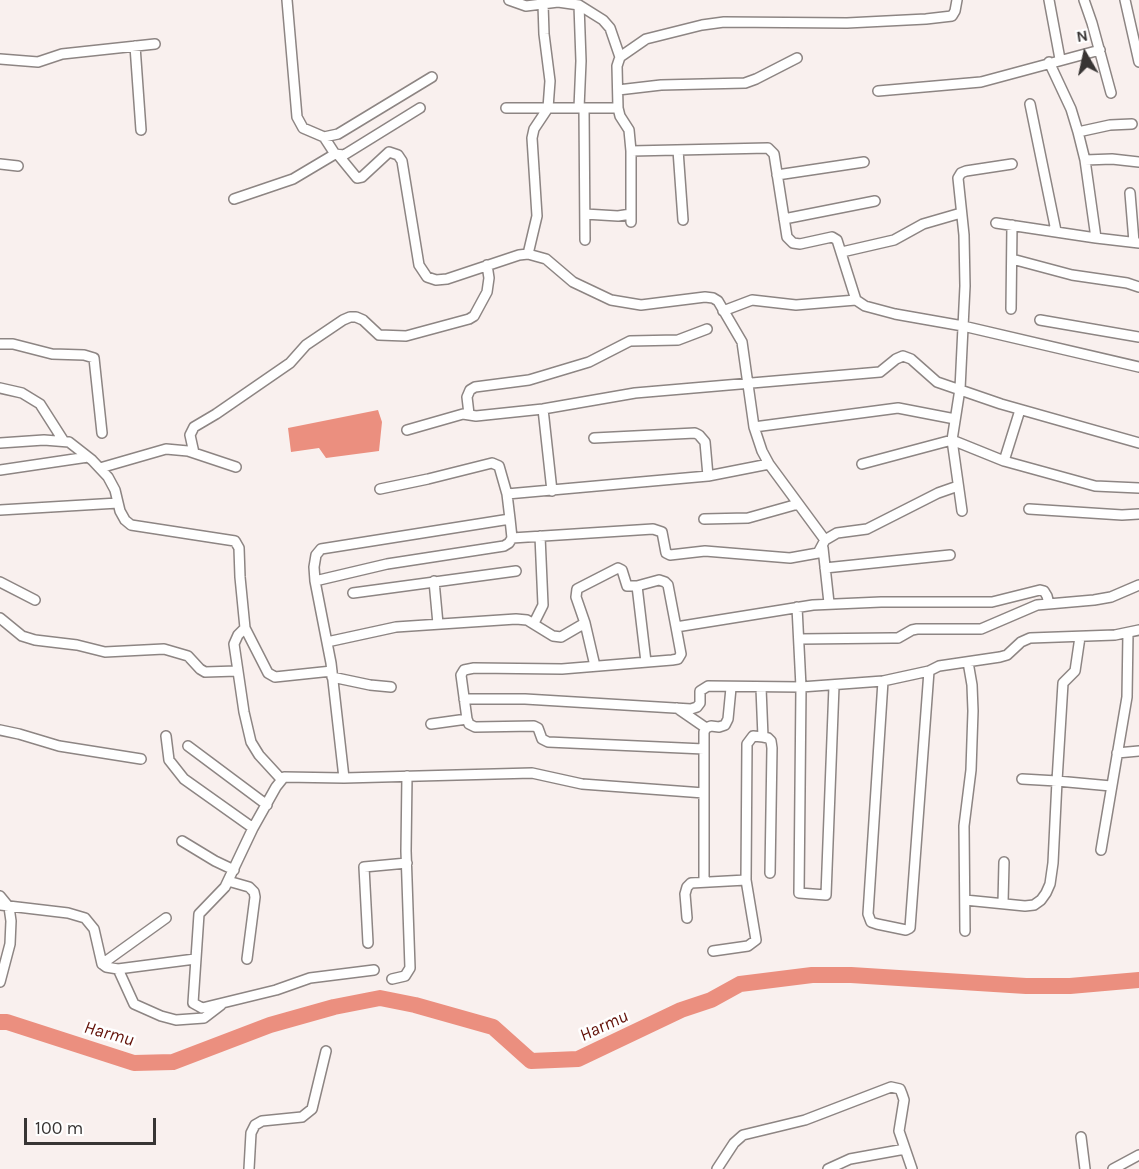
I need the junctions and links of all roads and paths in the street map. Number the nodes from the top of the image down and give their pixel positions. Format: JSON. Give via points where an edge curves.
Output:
{"nodes":[{"id":1,"x":287,"y":0,"type":"edge"},
{"id":2,"x":509,"y":0,"type":"edge"},
{"id":3,"x":957,"y":0,"type":"edge"},
{"id":4,"x":1049,"y":0,"type":"edge"},
{"id":5,"x":1084,"y":0,"type":"edge"},
{"id":6,"x":1125,"y":0,"type":"edge"},
{"id":7,"x":576,"y":3,"type":"edge"},
{"id":8,"x":543,"y":4,"type":"junction"},
{"id":9,"x":155,"y":44,"type":"dead end"},
{"id":10,"x":135,"y":46,"type":"junction"},
{"id":11,"x":1100,"y":50,"type":"junction"},
{"id":12,"x":620,"y":57,"type":"junction"},
{"id":13,"x":797,"y":58,"type":"dead end"},
{"id":14,"x":0,"y":59,"type":"edge"},
{"id":15,"x":1060,"y":59,"type":"junction"},
{"id":16,"x":1049,"y":62,"type":"junction"},
{"id":17,"x":1139,"y":62,"type":"edge"},
{"id":18,"x":432,"y":77,"type":"dead end"},
{"id":19,"x":618,"y":90,"type":"junction"},
{"id":20,"x":878,"y":91,"type":"dead end"},
{"id":21,"x":1111,"y":93,"type":"dead end"},
{"id":22,"x":1030,"y":104,"type":"dead end"},
{"id":23,"x":420,"y":108,"type":"dead end"},
{"id":24,"x":506,"y":108,"type":"dead end"},
{"id":25,"x":548,"y":108,"type":"junction"},
{"id":26,"x":582,"y":108,"type":"junction"},
{"id":27,"x":618,"y":108,"type":"junction"},
{"id":28,"x":1132,"y":124,"type":"dead end"},
{"id":29,"x":141,"y":130,"type":"dead end"},
{"id":30,"x":1078,"y":132,"type":"junction"},
{"id":31,"x":324,"y":136,"type":"junction"},
{"id":32,"x":678,"y":150,"type":"junction"},
{"id":33,"x":631,"y":151,"type":"junction"},
{"id":34,"x":337,"y":155,"type":"junction"},
{"id":35,"x":1085,"y":160,"type":"junction"},
{"id":36,"x":864,"y":162,"type":"dead end"},
{"id":37,"x":1139,"y":162,"type":"edge"},
{"id":38,"x":0,"y":164,"type":"edge"},
{"id":39,"x":1012,"y":164,"type":"dead end"},
{"id":40,"x":18,"y":165,"type":"dead end"},
{"id":41,"x":777,"y":175,"type":"junction"},
{"id":42,"x":1130,"y":193,"type":"dead end"},
{"id":43,"x":234,"y":199,"type":"dead end"},
{"id":44,"x":875,"y":201,"type":"dead end"},
{"id":45,"x":961,"y":213,"type":"junction"},
{"id":46,"x":585,"y":214,"type":"junction"},
{"id":47,"x":784,"y":219,"type":"junction"},
{"id":48,"x":682,"y":220,"type":"dead end"},
{"id":49,"x":996,"y":223,"type":"dead end"},
{"id":50,"x":1012,"y":225,"type":"junction"},
{"id":51,"x":1056,"y":231,"type":"junction"},
{"id":52,"x":1096,"y":238,"type":"junction"},
{"id":53,"x":585,"y":240,"type":"dead end"},
{"id":54,"x":1136,"y":242,"type":"edge"},
{"id":55,"x":842,"y":252,"type":"junction"},
{"id":56,"x":528,"y":254,"type":"junction"},
{"id":57,"x":1012,"y":259,"type":"junction"},
{"id":58,"x":487,"y":265,"type":"junction"},
{"id":59,"x":1139,"y":287,"type":"edge"},
{"id":60,"x":856,"y":300,"type":"junction"},
{"id":61,"x":1011,"y":309,"type":"dead end"},
{"id":62,"x":723,"y":311,"type":"junction"},
{"id":63,"x":1040,"y":320,"type":"dead end"},
{"id":64,"x":963,"y":326,"type":"junction"},
{"id":65,"x":707,"y":329,"type":"dead end"},
{"id":66,"x":1139,"y":337,"type":"edge"},
{"id":67,"x":0,"y":344,"type":"edge"},
{"id":68,"x":1139,"y":367,"type":"edge"},
{"id":69,"x":748,"y":384,"type":"junction"},
{"id":70,"x":0,"y":388,"type":"edge"},
{"id":71,"x":960,"y":389,"type":"junction"},
{"id":72,"x":543,"y":410,"type":"junction"},
{"id":73,"x":1020,"y":410,"type":"junction"},
{"id":74,"x":469,"y":414,"type":"junction"},
{"id":75,"x":955,"y":419,"type":"junction"},
{"id":76,"x":754,"y":427,"type":"junction"},
{"id":77,"x":407,"y":430,"type":"dead end"},
{"id":78,"x":102,"y":433,"type":"dead end"},
{"id":79,"x":594,"y":438,"type":"dead end"},
{"id":80,"x":63,"y":440,"type":"junction"},
{"id":81,"x":952,"y":440,"type":"junction"},
{"id":82,"x":1139,"y":443,"type":"edge"},
{"id":83,"x":0,"y":444,"type":"edge"},
{"id":84,"x":194,"y":453,"type":"junction"},
{"id":85,"x":88,"y":457,"type":"junction"},
{"id":86,"x":1004,"y":461,"type":"junction"},
{"id":87,"x":769,"y":464,"type":"junction"},
{"id":88,"x":862,"y":464,"type":"dead end"},
{"id":89,"x":236,"y":467,"type":"dead end"},
{"id":90,"x":100,"y":468,"type":"junction"},
{"id":91,"x":0,"y":470,"type":"edge"},
{"id":92,"x":708,"y":476,"type":"junction"},
{"id":93,"x":958,"y":486,"type":"junction"},
{"id":94,"x":1139,"y":488,"type":"edge"},
{"id":95,"x":380,"y":489,"type":"dead end"},
{"id":96,"x":552,"y":491,"type":"junction"},
{"id":97,"x":507,"y":494,"type":"junction"},
{"id":98,"x":118,"y":503,"type":"junction"},
{"id":99,"x":798,"y":504,"type":"junction"},
{"id":100,"x":1029,"y":509,"type":"dead end"},
{"id":101,"x":0,"y":510,"type":"edge"},
{"id":102,"x":962,"y":511,"type":"dead end"},
{"id":103,"x":1139,"y":514,"type":"edge"},
{"id":104,"x":510,"y":519,"type":"junction"},
{"id":105,"x":704,"y":519,"type":"dead end"},
{"id":106,"x":540,"y":536,"type":"junction"},
{"id":107,"x":512,"y":538,"type":"junction"},
{"id":108,"x":824,"y":544,"type":"junction"},
{"id":109,"x":950,"y":555,"type":"dead end"},
{"id":110,"x":825,"y":568,"type":"junction"},
{"id":111,"x":516,"y":571,"type":"dead end"},
{"id":112,"x":315,"y":580,"type":"junction"},
{"id":113,"x":434,"y":581,"type":"junction"},
{"id":114,"x":0,"y":582,"type":"edge"},
{"id":115,"x":1139,"y":585,"type":"edge"},
{"id":116,"x":637,"y":586,"type":"junction"},
{"id":117,"x":353,"y":593,"type":"dead end"},
{"id":118,"x":35,"y":600,"type":"dead end"},
{"id":119,"x":829,"y":603,"type":"junction"},
{"id":120,"x":1049,"y":604,"type":"junction"},
{"id":121,"x":797,"y":607,"type":"junction"},
{"id":122,"x":0,"y":618,"type":"edge"},
{"id":123,"x":534,"y":623,"type":"junction"},
{"id":124,"x":585,"y":623,"type":"junction"},
{"id":125,"x":438,"y":624,"type":"junction"},
{"id":126,"x":676,"y":627,"type":"junction"},
{"id":127,"x":245,"y":628,"type":"junction"},
{"id":128,"x":1139,"y":630,"type":"edge"},
{"id":129,"x":1128,"y":633,"type":"junction"},
{"id":130,"x":1080,"y":637,"type":"junction"},
{"id":131,"x":800,"y":639,"type":"junction"},
{"id":132,"x":327,"y":642,"type":"junction"},
{"id":133,"x":646,"y":662,"type":"junction"},
{"id":134,"x":968,"y":662,"type":"junction"},
{"id":135,"x":595,"y":666,"type":"junction"},
{"id":136,"x":237,"y":671,"type":"junction"},
{"id":137,"x":929,"y":671,"type":"junction"},
{"id":138,"x":332,"y":674,"type":"junction"},
{"id":139,"x":883,"y":681,"type":"junction"},
{"id":140,"x":1139,"y":682,"type":"edge"},
{"id":141,"x":1127,"y":683,"type":"junction"},
{"id":142,"x":834,"y":686,"type":"junction"},
{"id":143,"x":391,"y":687,"type":"dead end"},
{"id":144,"x":801,"y":687,"type":"junction"},
{"id":145,"x":731,"y":688,"type":"junction"},
{"id":146,"x":761,"y":688,"type":"junction"},
{"id":147,"x":464,"y":699,"type":"junction"},
{"id":148,"x":677,"y":708,"type":"junction"},
{"id":149,"x":467,"y":718,"type":"junction"},
{"id":150,"x":431,"y":724,"type":"dead end"},
{"id":151,"x":706,"y":728,"type":"junction"},
{"id":152,"x":0,"y":730,"type":"edge"},
{"id":153,"x":166,"y":736,"type":"dead end"},
{"id":154,"x":763,"y":737,"type":"junction"},
{"id":155,"x":188,"y":746,"type":"dead end"},
{"id":156,"x":704,"y":749,"type":"junction"},
{"id":157,"x":1139,"y":751,"type":"edge"},
{"id":158,"x":1117,"y":753,"type":"junction"},
{"id":159,"x":141,"y":759,"type":"dead end"},
{"id":160,"x":407,"y":776,"type":"junction"},
{"id":161,"x":344,"y":778,"type":"junction"},
{"id":162,"x":1023,"y":778,"type":"dead end"},
{"id":163,"x":281,"y":779,"type":"junction"},
{"id":164,"x":1057,"y":781,"type":"junction"},
{"id":165,"x":1111,"y":786,"type":"junction"},
{"id":166,"x":704,"y":793,"type":"junction"},
{"id":167,"x":267,"y":806,"type":"junction"},
{"id":168,"x":253,"y":828,"type":"junction"},
{"id":169,"x":182,"y":841,"type":"dead end"},
{"id":170,"x":1101,"y":850,"type":"dead end"},
{"id":171,"x":1004,"y":862,"type":"dead end"},
{"id":172,"x":407,"y":863,"type":"junction"},
{"id":173,"x":234,"y":870,"type":"junction"},
{"id":174,"x":770,"y":873,"type":"dead end"},
{"id":175,"x":746,"y":880,"type":"junction"},
{"id":176,"x":228,"y":881,"type":"junction"},
{"id":177,"x":704,"y":882,"type":"junction"},
{"id":178,"x":0,"y":896,"type":"edge"},
{"id":179,"x":965,"y":900,"type":"junction"},
{"id":180,"x":1003,"y":903,"type":"junction"},
{"id":181,"x":4,"y":906,"type":"edge"},
{"id":182,"x":166,"y":918,"type":"dead end"},
{"id":183,"x":687,"y":918,"type":"dead end"},
{"id":184,"x":965,"y":931,"type":"dead end"},
{"id":185,"x":368,"y":943,"type":"dead end"},
{"id":186,"x":713,"y":951,"type":"dead end"},
{"id":187,"x":195,"y":959,"type":"junction"},
{"id":188,"x":247,"y":959,"type":"dead end"},
{"id":189,"x":102,"y":964,"type":"junction"},
{"id":190,"x":118,"y":969,"type":"junction"},
{"id":191,"x":374,"y":970,"type":"dead end"},
{"id":192,"x":392,"y":979,"type":"dead end"},
{"id":193,"x":0,"y":982,"type":"edge"},
{"id":194,"x":222,"y":1004,"type":"junction"},
{"id":195,"x":326,"y":1052,"type":"dead end"},
{"id":196,"x":1081,"y":1137,"type":"dead end"},
{"id":197,"x":905,"y":1149,"type":"junction"},
{"id":198,"x":1139,"y":1155,"type":"edge"},
{"id":199,"x":249,"y":1169,"type":"edge"},
{"id":200,"x":717,"y":1169,"type":"edge"},
{"id":201,"x":828,"y":1169,"type":"edge"},
{"id":202,"x":912,"y":1169,"type":"edge"},
{"id":203,"x":1085,"y":1169,"type":"edge"},
{"id":204,"x":1113,"y":1169,"type":"edge"}],
"edges":[{"from":1,"to":31,"type":"street","via":[[297,117],[303,128]]},
{"from":2,"to":8,"type":"street","via":[[526,6]]},
{"from":3,"to":12,"type":"street","via":[[952,16],[926,19],[702,25],[646,39]]},
{"from":4,"to":15,"type":"street"},
{"from":5,"to":11,"type":"street"},
{"from":6,"to":17,"type":"street"},
{"from":7,"to":8,"type":"street"},
{"from":7,"to":12,"type":"street","via":[[610,28]]},
{"from":7,"to":26,"type":"street"},
{"from":8,"to":25,"type":"street","via":[[550,81]]},
{"from":9,"to":10,"type":"street"},
{"from":10,"to":14,"type":"street","via":[[62,54],[38,62]]},
{"from":10,"to":29,"type":"street"},
{"from":11,"to":15,"type":"street"},
{"from":11,"to":21,"type":"street"},
{"from":12,"to":19,"type":"street"},
{"from":13,"to":19,"type":"street","via":[[745,82]]},
{"from":15,"to":16,"type":"street"},
{"from":16,"to":20,"type":"street","via":[[981,82]]},
{"from":16,"to":30,"type":"street"},
{"from":18,"to":31,"type":"street","via":[[338,134]]},
{"from":19,"to":27,"type":"street"},
{"from":22,"to":51,"type":"street"},
{"from":23,"to":34,"type":"street","via":[[344,155]]},
{"from":24,"to":25,"type":"street"},
{"from":25,"to":26,"type":"street"},
{"from":25,"to":56,"type":"street","via":[[532,138],[537,216]]},
{"from":26,"to":27,"type":"street"},
{"from":26,"to":46,"type":"street"},
{"from":27,"to":33,"type":"street","via":[[629,130]]},
{"from":28,"to":30,"type":"street"},
{"from":30,"to":35,"type":"street"},
{"from":31,"to":34,"type":"street"},
{"from":32,"to":33,"type":"street"},
{"from":32,"to":41,"type":"street","via":[[768,148],[774,154]]},
{"from":32,"to":48,"type":"street"},
{"from":33,"to":46,"type":"street","via":[[631,218]]},
{"from":34,"to":43,"type":"street","via":[[293,178]]},
{"from":34,"to":58,"type":"street","via":[[357,178],[389,152],[398,155],[419,265],[428,277],[447,279]]},
{"from":35,"to":37,"type":"street"},
{"from":35,"to":52,"type":"street"},
{"from":36,"to":41,"type":"street"},
{"from":38,"to":40,"type":"street"},
{"from":39,"to":45,"type":"street","via":[[961,173]]},
{"from":41,"to":47,"type":"street"},
{"from":42,"to":54,"type":"street"},
{"from":44,"to":47,"type":"street"},
{"from":45,"to":55,"type":"street","via":[[923,224],[894,240]]},
{"from":45,"to":64,"type":"street"},
{"from":46,"to":53,"type":"street"},
{"from":47,"to":55,"type":"street","via":[[787,237],[793,243],[832,237]]},
{"from":49,"to":50,"type":"street"},
{"from":50,"to":51,"type":"street"},
{"from":50,"to":57,"type":"street"},
{"from":51,"to":52,"type":"street"},
{"from":52,"to":54,"type":"street"},
{"from":55,"to":60,"type":"street"},
{"from":56,"to":58,"type":"street"},
{"from":56,"to":62,"type":"street","via":[[546,260],[573,282],[611,300],[641,305],[713,298]]},
{"from":57,"to":59,"type":"street"},
{"from":57,"to":61,"type":"street"},
{"from":58,"to":84,"type":"street","via":[[487,292],[474,316],[406,336],[379,335],[356,317],[343,320],[306,345],[290,363],[194,426],[190,435]]},
{"from":60,"to":62,"type":"street","via":[[796,305],[752,300]]},
{"from":60,"to":64,"type":"street","via":[[895,314]]},
{"from":62,"to":69,"type":"street","via":[[742,342]]},
{"from":63,"to":66,"type":"street"},
{"from":64,"to":68,"type":"street"},
{"from":64,"to":71,"type":"street"},
{"from":65,"to":74,"type":"street","via":[[678,340],[630,341],[589,362],[529,380],[475,387],[467,398]]},
{"from":67,"to":78,"type":"street","via":[[94,358]]},
{"from":69,"to":71,"type":"street","via":[[880,372],[903,356],[937,382]]},
{"from":69,"to":72,"type":"street","via":[[635,393]]},
{"from":69,"to":76,"type":"street"},
{"from":70,"to":80,"type":"street","via":[[33,399]]},
{"from":71,"to":73,"type":"street"},
{"from":71,"to":75,"type":"street"},
{"from":72,"to":74,"type":"street"},
{"from":72,"to":96,"type":"street"},
{"from":73,"to":82,"type":"street"},
{"from":73,"to":86,"type":"street"},
{"from":74,"to":77,"type":"street"},
{"from":75,"to":76,"type":"street","via":[[898,408]]},
{"from":75,"to":81,"type":"street"},
{"from":76,"to":87,"type":"street"},
{"from":79,"to":92,"type":"street","via":[[699,435],[705,442]]},
{"from":80,"to":83,"type":"street"},
{"from":80,"to":85,"type":"street"},
{"from":81,"to":86,"type":"street"},
{"from":81,"to":88,"type":"street"},
{"from":81,"to":93,"type":"street"},
{"from":84,"to":89,"type":"street"},
{"from":84,"to":90,"type":"street","via":[[166,448]]},
{"from":85,"to":90,"type":"street"},
{"from":85,"to":91,"type":"street"},
{"from":86,"to":94,"type":"street","via":[[1095,486]]},
{"from":87,"to":92,"type":"street"},
{"from":87,"to":99,"type":"street"},
{"from":90,"to":98,"type":"street","via":[[111,482]]},
{"from":92,"to":96,"type":"street"},
{"from":93,"to":102,"type":"street"},
{"from":93,"to":108,"type":"street","via":[[867,529],[837,533]]},
{"from":95,"to":97,"type":"street","via":[[492,463],[499,466]]},
{"from":96,"to":97,"type":"street"},
{"from":97,"to":104,"type":"street"},
{"from":98,"to":101,"type":"street"},
{"from":98,"to":127,"type":"street","via":[[131,525],[235,541],[239,548]]},
{"from":99,"to":105,"type":"street","via":[[748,518]]},
{"from":99,"to":108,"type":"street"},
{"from":100,"to":103,"type":"street"},
{"from":104,"to":107,"type":"street"},
{"from":104,"to":112,"type":"street","via":[[321,549],[314,560]]},
{"from":106,"to":107,"type":"street"},
{"from":106,"to":108,"type":"street","via":[[658,530],[670,555],[705,551],[790,558],[818,553]]},
{"from":106,"to":123,"type":"street","via":[[543,604]]},
{"from":107,"to":112,"type":"street","via":[[504,546]]},
{"from":108,"to":110,"type":"street"},
{"from":109,"to":110,"type":"street"},
{"from":110,"to":119,"type":"street"},
{"from":111,"to":113,"type":"street"},
{"from":112,"to":132,"type":"street"},
{"from":113,"to":117,"type":"street"},
{"from":113,"to":125,"type":"street"},
{"from":114,"to":118,"type":"street"},
{"from":115,"to":120,"type":"street","via":[[1111,597]]},
{"from":116,"to":124,"type":"street","via":[[627,586],[618,568],[577,589]]},
{"from":116,"to":126,"type":"street","via":[[659,580],[668,585]]},
{"from":116,"to":133,"type":"street"},
{"from":119,"to":120,"type":"street","via":[[992,602],[1040,590]]},
{"from":119,"to":121,"type":"street"},
{"from":120,"to":131,"type":"street","via":[[1025,609],[981,628],[917,629],[898,638]]},
{"from":121,"to":126,"type":"street"},
{"from":121,"to":131,"type":"street"},
{"from":122,"to":136,"type":"street","via":[[22,636],[35,640],[105,652],[164,649],[188,656],[205,672]]},
{"from":123,"to":124,"type":"street","via":[[561,637]]},
{"from":123,"to":125,"type":"street","via":[[516,619]]},
{"from":124,"to":135,"type":"street"},
{"from":125,"to":132,"type":"street","via":[[396,627]]},
{"from":126,"to":133,"type":"street","via":[[681,654],[678,659]]},
{"from":127,"to":136,"type":"street","via":[[234,644]]},
{"from":127,"to":138,"type":"street","via":[[272,676]]},
{"from":128,"to":129,"type":"street"},
{"from":129,"to":130,"type":"street"},
{"from":129,"to":141,"type":"street"},
{"from":130,"to":134,"type":"street","via":[[1030,638],[1007,655]]},
{"from":130,"to":164,"type":"street","via":[[1076,671],[1063,683]]},
{"from":131,"to":144,"type":"street"},
{"from":132,"to":138,"type":"street"},
{"from":133,"to":135,"type":"street"},
{"from":134,"to":137,"type":"street"},
{"from":134,"to":179,"type":"street","via":[[973,711],[964,826]]},
{"from":135,"to":147,"type":"street","via":[[467,669],[461,675]]},
{"from":136,"to":163,"type":"street","via":[[251,742]]},
{"from":137,"to":139,"type":"street"},
{"from":137,"to":139,"type":"street","via":[[910,928],[903,930],[872,922],[868,914]]},
{"from":138,"to":143,"type":"street","via":[[370,686]]},
{"from":138,"to":161,"type":"street"},
{"from":139,"to":142,"type":"street"},
{"from":140,"to":141,"type":"street"},
{"from":141,"to":158,"type":"street"},
{"from":142,"to":144,"type":"street"},
{"from":142,"to":144,"type":"street","via":[[826,895],[799,893]]},
{"from":144,"to":146,"type":"street"},
{"from":145,"to":146,"type":"street"},
{"from":145,"to":148,"type":"street","via":[[703,688],[697,707]]},
{"from":145,"to":151,"type":"street","via":[[725,724]]},
{"from":146,"to":154,"type":"street"},
{"from":147,"to":148,"type":"street"},
{"from":147,"to":149,"type":"street"},
{"from":148,"to":151,"type":"street"},
{"from":149,"to":150,"type":"street"},
{"from":149,"to":156,"type":"street","via":[[475,727],[534,726],[548,742]]},
{"from":151,"to":156,"type":"street"},
{"from":152,"to":159,"type":"street","via":[[59,746]]},
{"from":153,"to":168,"type":"street","via":[[169,760],[184,779]]},
{"from":154,"to":174,"type":"street","via":[[771,741],[772,748]]},
{"from":154,"to":175,"type":"street","via":[[753,736],[747,744]]},
{"from":155,"to":167,"type":"street"},
{"from":156,"to":166,"type":"street"},
{"from":157,"to":158,"type":"street"},
{"from":158,"to":165,"type":"street"},
{"from":160,"to":161,"type":"street"},
{"from":160,"to":166,"type":"street","via":[[532,773],[582,784]]},
{"from":160,"to":172,"type":"street"},
{"from":161,"to":163,"type":"street"},
{"from":162,"to":164,"type":"street"},
{"from":163,"to":167,"type":"street"},
{"from":164,"to":165,"type":"street"},
{"from":164,"to":180,"type":"street","via":[[1050,884],[1034,905]]},
{"from":165,"to":170,"type":"street"},
{"from":166,"to":177,"type":"street"},
{"from":167,"to":168,"type":"street"},
{"from":168,"to":173,"type":"street"},
{"from":169,"to":173,"type":"street"},
{"from":171,"to":180,"type":"street"},
{"from":172,"to":185,"type":"street","via":[[364,867]]},
{"from":172,"to":192,"type":"street","via":[[410,968],[405,976]]},
{"from":173,"to":176,"type":"street"},
{"from":175,"to":177,"type":"street"},
{"from":175,"to":186,"type":"street","via":[[756,940],[748,946]]},
{"from":176,"to":187,"type":"street","via":[[199,914]]},
{"from":176,"to":188,"type":"street","via":[[254,892]]},
{"from":177,"to":183,"type":"street","via":[[687,887]]},
{"from":178,"to":181,"type":"street"},
{"from":179,"to":180,"type":"street"},
{"from":179,"to":184,"type":"street"},
{"from":181,"to":189,"type":"street","via":[[85,918],[94,929]]},
{"from":181,"to":193,"type":"street","via":[[11,921],[10,944]]},
{"from":182,"to":189,"type":"street"},
{"from":187,"to":190,"type":"street"},
{"from":187,"to":194,"type":"street","via":[[193,1003],[202,1008]]},
{"from":189,"to":190,"type":"street"},
{"from":190,"to":194,"type":"street","via":[[134,1004],[161,1016],[189,1020],[204,1017]]},
{"from":191,"to":194,"type":"street","via":[[310,978]]},
{"from":195,"to":199,"type":"street","via":[[312,1109],[302,1117],[255,1125]]},
{"from":196,"to":203,"type":"street"},
{"from":197,"to":200,"type":"street","via":[[899,1131],[904,1100],[900,1089],[891,1087],[805,1120],[743,1135]]},
{"from":197,"to":201,"type":"street","via":[[850,1159]]},
{"from":197,"to":202,"type":"street"},
{"from":198,"to":204,"type":"street"}]}
